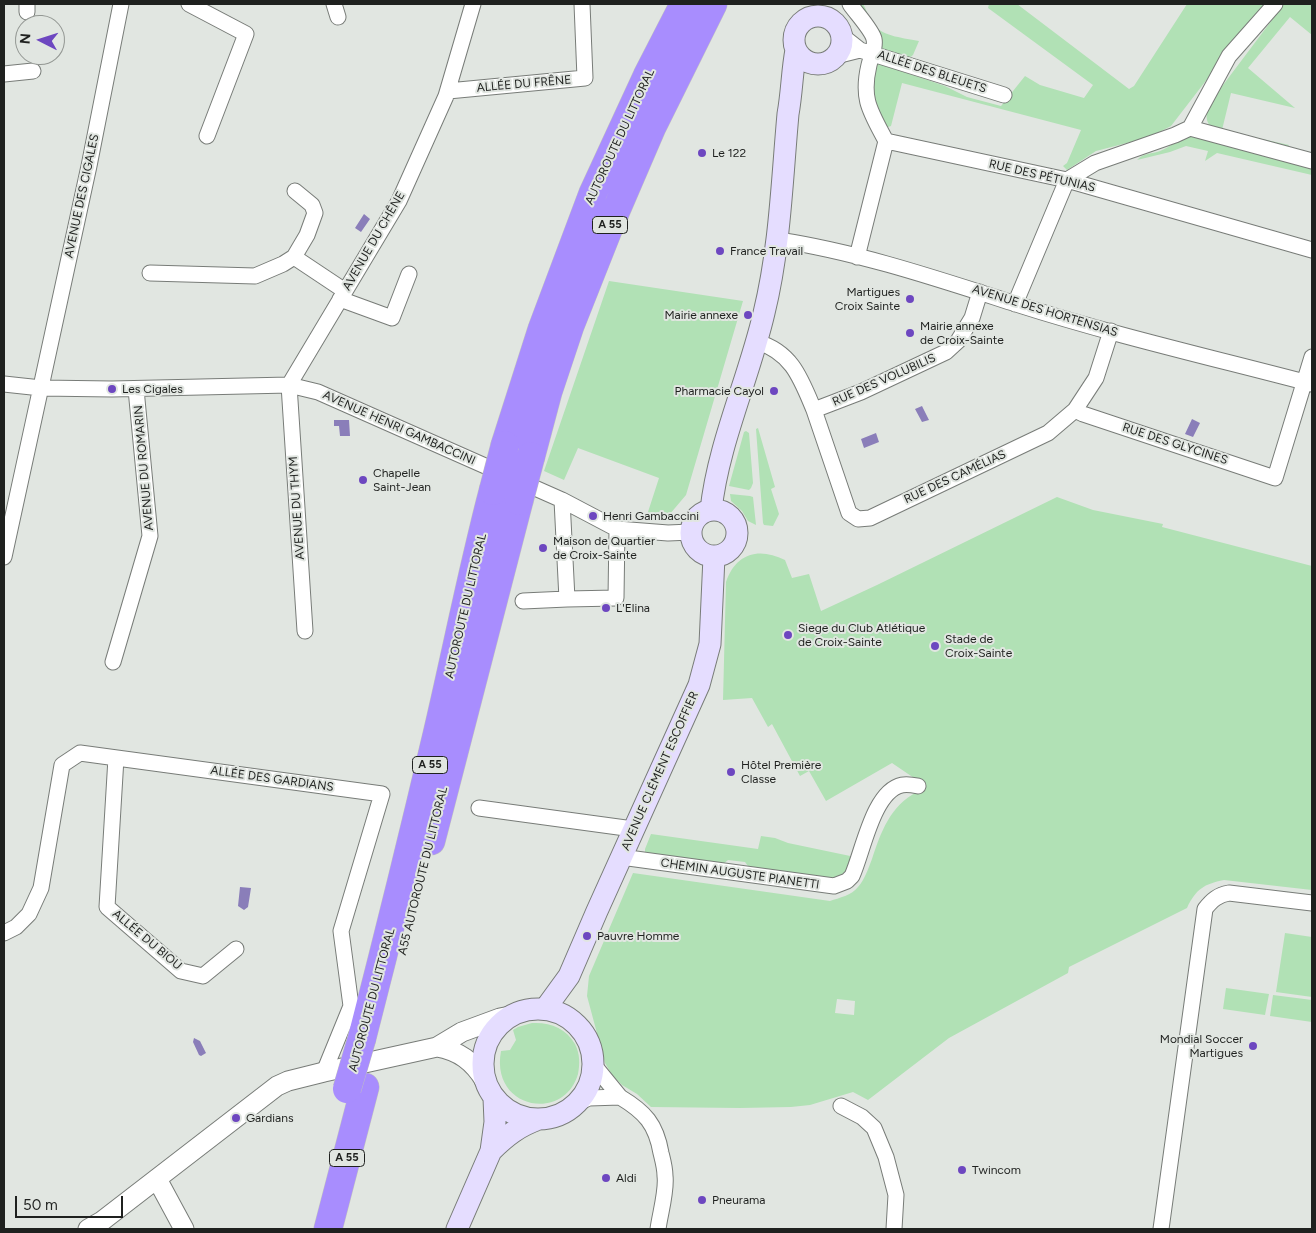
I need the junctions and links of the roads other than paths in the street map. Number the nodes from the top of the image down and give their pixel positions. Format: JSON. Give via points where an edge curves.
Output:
{"nodes":[{"id":1,"x":121,"y":4,"type":"edge"},
{"id":2,"x":189,"y":4,"type":"edge"},
{"id":3,"x":473,"y":4,"type":"edge"},
{"id":4,"x":582,"y":4,"type":"edge"},
{"id":5,"x":714,"y":4,"type":"edge"},
{"id":6,"x":850,"y":4,"type":"edge"},
{"id":7,"x":1275,"y":4,"type":"edge"},
{"id":8,"x":822,"y":10,"type":"edge"},
{"id":9,"x":680,"y":11,"type":"edge"},
{"id":10,"x":799,"y":13,"type":"edge"},
{"id":11,"x":841,"y":35,"type":"junction"},
{"id":12,"x":796,"y":50,"type":"junction"},
{"id":13,"x":867,"y":52,"type":"junction"},
{"id":14,"x":827,"y":60,"type":"junction"},
{"id":15,"x":33,"y":71,"type":"dead end"},
{"id":16,"x":4,"y":74,"type":"edge"},
{"id":17,"x":448,"y":91,"type":"junction"},
{"id":18,"x":792,"y":93,"type":"junction"},
{"id":19,"x":1004,"y":95,"type":"dead end"},
{"id":20,"x":1190,"y":128,"type":"junction"},
{"id":21,"x":207,"y":136,"type":"dead end"},
{"id":22,"x":886,"y":141,"type":"junction"},
{"id":23,"x":1312,"y":161,"type":"edge"},
{"id":24,"x":1067,"y":180,"type":"junction"},
{"id":25,"x":295,"y":191,"type":"dead end"},
{"id":26,"x":778,"y":240,"type":"junction"},
{"id":27,"x":1312,"y":250,"type":"edge"},
{"id":28,"x":294,"y":257,"type":"junction"},
{"id":29,"x":857,"y":258,"type":"junction"},
{"id":30,"x":150,"y":273,"type":"dead end"},
{"id":31,"x":409,"y":274,"type":"dead end"},
{"id":32,"x":980,"y":292,"type":"junction"},
{"id":33,"x":343,"y":295,"type":"junction"},
{"id":34,"x":1015,"y":304,"type":"junction"},
{"id":35,"x":1111,"y":331,"type":"junction"},
{"id":36,"x":757,"y":342,"type":"junction"},
{"id":37,"x":1312,"y":357,"type":"edge"},
{"id":38,"x":1308,"y":383,"type":"edge"},
{"id":39,"x":4,"y":384,"type":"edge"},
{"id":40,"x":288,"y":385,"type":"junction"},
{"id":41,"x":41,"y":388,"type":"junction"},
{"id":42,"x":136,"y":389,"type":"junction"},
{"id":43,"x":814,"y":410,"type":"junction"},
{"id":44,"x":1076,"y":410,"type":"junction"},
{"id":45,"x":562,"y":500,"type":"junction"},
{"id":46,"x":519,"y":501,"type":"joint"},
{"id":47,"x":711,"y":510,"type":"junction"},
{"id":48,"x":617,"y":529,"type":"junction"},
{"id":49,"x":691,"y":532,"type":"junction"},
{"id":50,"x":4,"y":557,"type":"edge"},
{"id":51,"x":714,"y":557,"type":"junction"},
{"id":52,"x":567,"y":599,"type":"junction"},
{"id":53,"x":523,"y":601,"type":"dead end"},
{"id":54,"x":305,"y":631,"type":"dead end"},
{"id":55,"x":113,"y":662,"type":"dead end"},
{"id":56,"x":116,"y":758,"type":"junction"},
{"id":57,"x":918,"y":786,"type":"dead end"},
{"id":58,"x":479,"y":808,"type":"dead end"},
{"id":59,"x":633,"y":829,"type":"junction"},
{"id":60,"x":621,"y":857,"type":"junction"},
{"id":61,"x":1312,"y":903,"type":"edge"},
{"id":62,"x":4,"y":934,"type":"edge"},
{"id":63,"x":236,"y":949,"type":"dead end"},
{"id":64,"x":570,"y":976,"type":"junction"},
{"id":65,"x":545,"y":1009,"type":"junction"},
{"id":66,"x":510,"y":1016,"type":"junction"},
{"id":67,"x":576,"y":1024,"type":"junction"},
{"id":68,"x":370,"y":1038,"type":"junction"},
{"id":69,"x":437,"y":1047,"type":"junction"},
{"id":70,"x":593,"y":1064,"type":"junction"},
{"id":71,"x":324,"y":1072,"type":"junction"},
{"id":72,"x":356,"y":1088,"type":"junction"},
{"id":73,"x":490,"y":1089,"type":"junction"},
{"id":74,"x":620,"y":1097,"type":"junction"},
{"id":75,"x":576,"y":1104,"type":"junction"},
{"id":76,"x":842,"y":1106,"type":"dead end"},
{"id":77,"x":539,"y":1119,"type":"junction"},
{"id":78,"x":491,"y":1151,"type":"junction"},
{"id":79,"x":157,"y":1178,"type":"junction"},
{"id":80,"x":88,"y":1229,"type":"edge"},
{"id":81,"x":184,"y":1229,"type":"edge"},
{"id":82,"x":310,"y":1229,"type":"edge"},
{"id":83,"x":328,"y":1229,"type":"edge"},
{"id":84,"x":457,"y":1229,"type":"edge"},
{"id":85,"x":658,"y":1229,"type":"edge"},
{"id":86,"x":894,"y":1229,"type":"edge"},
{"id":87,"x":1161,"y":1229,"type":"edge"}],
"edges":[{"from":1,"to":41,"type":"street","name":"AVENUE DES CIGALES"},
{"from":2,"to":21,"type":"street","via":[[246,34]]},
{"from":3,"to":17,"type":"street","name":"AVENUE DU CHÊNE"},
{"from":4,"to":17,"type":"street","name":"ALLÉE DU FRÊNE","via":[[585,78]]},
{"from":5,"to":46,"type":"highway","name":"AUTOROUTE DU LITTORAL","number":"A 55","bridge":true,"via":[[652,126],[570,326],[548,392]]},
{"from":6,"to":13,"type":"street","via":[[873,35],[875,42]]},
{"from":7,"to":20,"type":"street","via":[[1229,56]]},
{"from":8,"to":10,"type":"main road","via":[[812,16]]},
{"from":8,"to":11,"type":"main road"},
{"from":9,"to":68,"type":"highway","name":"AUTOROUTE DU LITTORAL","number":"A 55","bridge":true,"via":[[593,193],[542,329],[505,445],[471,578],[394,917]]},
{"from":10,"to":12,"type":"main road","via":[[794,36]]},
{"from":11,"to":13,"type":"street","name":"ALLÉE DES BLEUETS"},
{"from":11,"to":14,"type":"main road","via":[[842,42]]},
{"from":12,"to":14,"type":"main road","via":[[806,60]]},
{"from":12,"to":18,"type":"main road","via":[[791,76]]},
{"from":13,"to":14,"type":"street","name":"ALLÉE DES BLEUETS"},
{"from":13,"to":19,"type":"street","name":"ALLÉE DES BLEUETS"},
{"from":13,"to":22,"type":"street","via":[[866,98]]},
{"from":14,"to":18,"type":"main road","via":[[801,79]]},
{"from":15,"to":16,"type":"street"},
{"from":17,"to":33,"type":"street","name":"AVENUE DU CHÊNE","via":[[399,201]]},
{"from":18,"to":26,"type":"main road"},
{"from":20,"to":23,"type":"street"},
{"from":20,"to":24,"type":"street","via":[[1095,163]]},
{"from":22,"to":24,"type":"street","name":"RUE DES PÉTUNIAS"},
{"from":22,"to":29,"type":"street"},
{"from":24,"to":27,"type":"street","name":"RUE DES PÉTUNIAS"},
{"from":24,"to":34,"type":"street"},
{"from":25,"to":28,"type":"street","via":[[312,205],[314,214],[307,235]]},
{"from":26,"to":29,"type":"street","name":"AVENUE DES HORTENSIAS"},
{"from":26,"to":36,"type":"main road"},
{"from":28,"to":30,"type":"street","via":[[255,276]]},
{"from":28,"to":33,"type":"street"},
{"from":29,"to":32,"type":"street","name":"AVENUE DES HORTENSIAS"},
{"from":31,"to":33,"type":"street","via":[[392,318]]},
{"from":32,"to":34,"type":"street","name":"AVENUE DES HORTENSIAS"},
{"from":32,"to":43,"type":"street","name":"RUE DES VOLUBILIS","via":[[972,318],[958,341],[946,352]]},
{"from":33,"to":40,"type":"street","name":"AVENUE DU CHÊNE"},
{"from":34,"to":35,"type":"street","name":"AVENUE DES HORTENSIAS"},
{"from":35,"to":38,"type":"street","name":"AVENUE DES HORTENSIAS"},
{"from":35,"to":44,"type":"street","name":"RUE DES CAMÉLIAS","via":[[1096,378]]},
{"from":36,"to":43,"type":"street","via":[[782,354],[801,378]]},
{"from":36,"to":47,"type":"main road","via":[[717,473]]},
{"from":37,"to":38,"type":"street"},
{"from":38,"to":44,"type":"street","name":"RUE DES GLYCINES","via":[[1275,478]]},
{"from":39,"to":41,"type":"street","name":"AVENUE HENRI GAMBACCINI"},
{"from":40,"to":42,"type":"street","name":"AVENUE HENRI GAMBACCINI"},
{"from":40,"to":45,"type":"street","name":"AVENUE HENRI GAMBACCINI","via":[[318,392]]},
{"from":40,"to":54,"type":"street","name":"AVENUE DU THYM"},
{"from":41,"to":42,"type":"street","name":"AVENUE HENRI GAMBACCINI"},
{"from":41,"to":50,"type":"street","name":"AVENUE DES CIGALES"},
{"from":42,"to":55,"type":"street","name":"AVENUE DU ROMARIN","via":[[150,536]]},
{"from":43,"to":44,"type":"street","name":"RUE DES CAMÉLIAS","via":[[850,513],[858,519],[870,518],[1048,433]]},
{"from":45,"to":48,"type":"street","name":"AVENUE HENRI GAMBACCINI"},
{"from":45,"to":52,"type":"street"},
{"from":46,"to":68,"type":"highway","name":"A55 AUTOROUTE DU LITTORAL","number":"A 55","via":[[408,933]]},
{"from":47,"to":49,"type":"main road","via":[[697,517]]},
{"from":47,"to":51,"type":"main road","via":[[727,514],[737,526],[733,548]]},
{"from":48,"to":49,"type":"street","name":"AVENUE HENRI GAMBACCINI"},
{"from":48,"to":52,"type":"street","via":[[616,598]]},
{"from":49,"to":51,"type":"main road","via":[[694,546]]},
{"from":51,"to":59,"type":"main road","name":"AVENUE CLÉMENT ESCOFFIER","via":[[710,644],[699,685]]},
{"from":52,"to":53,"type":"street"},
{"from":56,"to":62,"type":"street","name":"ALLÉE DES GARDIANS","via":[[80,753],[62,765],[41,888],[29,914]]},
{"from":56,"to":63,"type":"street","name":"ALLÉE DU BIOU","via":[[107,907],[182,971],[202,976]]},
{"from":56,"to":71,"type":"street","name":"ALLÉE DES GARDIANS","via":[[382,794],[341,931],[351,1006]]},
{"from":57,"to":60,"type":"street","name":"CHEMIN AUGUSTE PIANETTI","via":[[903,784],[885,797],[873,815],[852,876],[834,886]]},
{"from":58,"to":59,"type":"street"},
{"from":59,"to":60,"type":"main road","name":"AVENUE CLÉMENT ESCOFFIER"},
{"from":60,"to":64,"type":"main road","name":"AVENUE CLÉMENT ESCOFFIER"},
{"from":61,"to":87,"type":"street","via":[[1229,893],[1215,898],[1205,909]]},
{"from":64,"to":65,"type":"main road","name":"AVENUE CLÉMENT ESCOFFIER"},
{"from":64,"to":67,"type":"main road","name":"AVENUE CLÉMENT ESCOFFIER"},
{"from":65,"to":66,"type":"main road","via":[[530,1009]]},
{"from":65,"to":67,"type":"main road","via":[[566,1016]]},
{"from":66,"to":69,"type":"street","via":[[462,1032]]},
{"from":66,"to":73,"type":"main road","via":[[489,1038],[483,1059]]},
{"from":67,"to":70,"type":"main road","via":[[586,1036]]},
{"from":68,"to":72,"type":"highway","name":"AUTOROUTE DU LITTORAL","number":"A 55"},
{"from":69,"to":71,"type":"street"},
{"from":69,"to":73,"type":"street","via":[[468,1059]]},
{"from":70,"to":74,"type":"street"},
{"from":70,"to":75,"type":"main road","via":[[591,1078]]},
{"from":71,"to":79,"type":"street","via":[[277,1086]]},
{"from":72,"to":82,"type":"highway","name":"AUTOROUTE DU LITTORAL","number":"A 55"},
{"from":72,"to":83,"type":"highway","name":"AUTOROUTE DU LITTORAL","number":"A 55"},
{"from":73,"to":77,"type":"main road","via":[[504,1108],[517,1115]]},
{"from":73,"to":78,"type":"main road","via":[[495,1122]]},
{"from":74,"to":75,"type":"street","via":[[589,1098]]},
{"from":74,"to":85,"type":"street","via":[[646,1116],[658,1136],[666,1177]]},
{"from":75,"to":77,"type":"main road","via":[[552,1117]]},
{"from":76,"to":86,"type":"street","via":[[874,1128],[896,1195]]},
{"from":77,"to":78,"type":"main road","via":[[511,1132]]},
{"from":78,"to":84,"type":"main road"},
{"from":79,"to":80,"type":"street"},
{"from":79,"to":81,"type":"street"}]}
